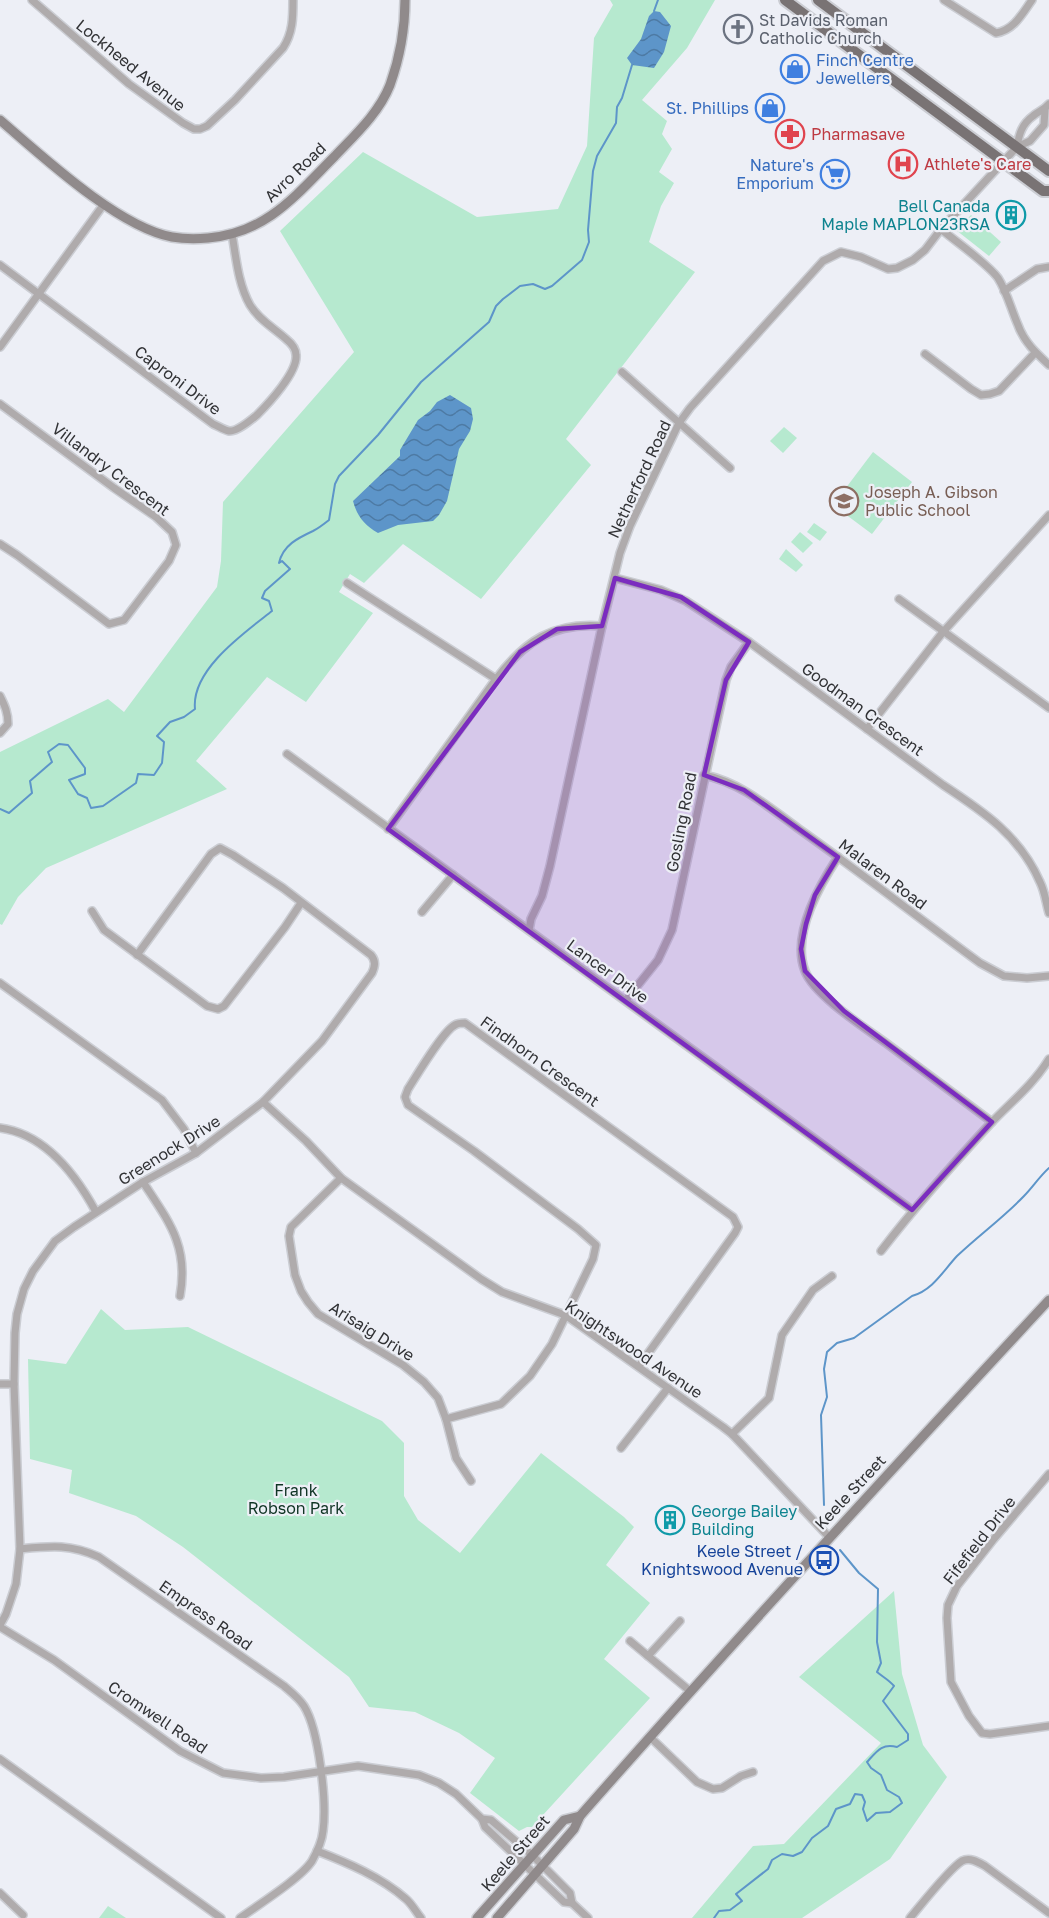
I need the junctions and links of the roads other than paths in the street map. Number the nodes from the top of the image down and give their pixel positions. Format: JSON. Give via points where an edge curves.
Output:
{"nodes":[{"id":1,"x":32,"y":0,"type":"edge"},
{"id":2,"x":293,"y":0,"type":"edge"},
{"id":3,"x":405,"y":0,"type":"edge"},
{"id":4,"x":785,"y":0,"type":"edge"},
{"id":5,"x":818,"y":0,"type":"edge"},
{"id":6,"x":944,"y":0,"type":"edge"},
{"id":7,"x":1032,"y":0,"type":"edge"},
{"id":8,"x":1047,"y":107,"type":"edge"},
{"id":9,"x":0,"y":120,"type":"edge"},
{"id":10,"x":1017,"y":147,"type":"junction"},
{"id":11,"x":1004,"y":161,"type":"junction"},
{"id":12,"x":1049,"y":171,"type":"edge"},
{"id":13,"x":1049,"y":191,"type":"edge"},
{"id":14,"x":104,"y":204,"type":"junction"},
{"id":15,"x":940,"y":230,"type":"junction"},
{"id":16,"x":232,"y":234,"type":"junction"},
{"id":17,"x":0,"y":265,"type":"edge"},
{"id":18,"x":1049,"y":267,"type":"edge"},
{"id":19,"x":1004,"y":291,"type":"junction"},
{"id":20,"x":40,"y":294,"type":"junction"},
{"id":21,"x":0,"y":347,"type":"edge"},
{"id":22,"x":1035,"y":353,"type":"junction"},
{"id":23,"x":926,"y":354,"type":"dead end"},
{"id":24,"x":1049,"y":365,"type":"edge"},
{"id":25,"x":622,"y":372,"type":"dead end"},
{"id":26,"x":0,"y":404,"type":"edge"},
{"id":27,"x":679,"y":423,"type":"junction"},
{"id":28,"x":729,"y":468,"type":"dead end"},
{"id":29,"x":1049,"y":514,"type":"edge"},
{"id":30,"x":0,"y":544,"type":"edge"},
{"id":31,"x":615,"y":578,"type":"junction"},
{"id":32,"x":347,"y":583,"type":"dead end"},
{"id":33,"x":899,"y":600,"type":"dead end"},
{"id":34,"x":602,"y":626,"type":"junction"},
{"id":35,"x":943,"y":632,"type":"junction"},
{"id":36,"x":749,"y":642,"type":"junction"},
{"id":37,"x":496,"y":679,"type":"junction"},
{"id":38,"x":0,"y":696,"type":"edge"},
{"id":39,"x":1049,"y":708,"type":"edge"},
{"id":40,"x":867,"y":729,"type":"junction"},
{"id":41,"x":0,"y":733,"type":"edge"},
{"id":42,"x":287,"y":754,"type":"dead end"},
{"id":43,"x":704,"y":775,"type":"junction"},
{"id":44,"x":388,"y":829,"type":"junction"},
{"id":45,"x":838,"y":856,"type":"junction"},
{"id":46,"x":453,"y":875,"type":"junction"},
{"id":47,"x":301,"y":903,"type":"junction"},
{"id":48,"x":92,"y":911,"type":"dead end"},
{"id":49,"x":422,"y":912,"type":"dead end"},
{"id":50,"x":1049,"y":914,"type":"edge"},
{"id":51,"x":529,"y":930,"type":"junction"},
{"id":52,"x":137,"y":955,"type":"junction"},
{"id":53,"x":1049,"y":976,"type":"edge"},
{"id":54,"x":0,"y":983,"type":"edge"},
{"id":55,"x":626,"y":1000,"type":"junction"},
{"id":56,"x":1048,"y":1065,"type":"edge"},
{"id":57,"x":263,"y":1102,"type":"junction"},
{"id":58,"x":992,"y":1122,"type":"junction"},
{"id":59,"x":0,"y":1128,"type":"edge"},
{"id":60,"x":196,"y":1153,"type":"junction"},
{"id":61,"x":341,"y":1178,"type":"junction"},
{"id":62,"x":143,"y":1182,"type":"junction"},
{"id":63,"x":912,"y":1210,"type":"junction"},
{"id":64,"x":96,"y":1212,"type":"junction"},
{"id":65,"x":881,"y":1251,"type":"dead end"},
{"id":66,"x":832,"y":1276,"type":"dead end"},
{"id":67,"x":180,"y":1296,"type":"dead end"},
{"id":68,"x":1049,"y":1300,"type":"edge"},
{"id":69,"x":566,"y":1315,"type":"junction"},
{"id":70,"x":639,"y":1366,"type":"junction"},
{"id":71,"x":0,"y":1384,"type":"edge"},
{"id":72,"x":14,"y":1384,"type":"junction"},
{"id":73,"x":668,"y":1388,"type":"junction"},
{"id":74,"x":446,"y":1419,"type":"junction"},
{"id":75,"x":732,"y":1434,"type":"junction"},
{"id":76,"x":621,"y":1448,"type":"dead end"},
{"id":77,"x":1049,"y":1474,"type":"edge"},
{"id":78,"x":471,"y":1481,"type":"dead end"},
{"id":79,"x":829,"y":1537,"type":"junction"},
{"id":80,"x":20,"y":1549,"type":"junction"},
{"id":81,"x":680,"y":1621,"type":"dead end"},
{"id":82,"x":0,"y":1626,"type":"edge"},
{"id":83,"x":630,"y":1641,"type":"dead end"},
{"id":84,"x":648,"y":1656,"type":"junction"},
{"id":85,"x":690,"y":1691,"type":"junction"},
{"id":86,"x":1049,"y":1726,"type":"edge"},
{"id":87,"x":650,"y":1737,"type":"junction"},
{"id":88,"x":0,"y":1759,"type":"edge"},
{"id":89,"x":321,"y":1772,"type":"junction"},
{"id":90,"x":753,"y":1772,"type":"dead end"},
{"id":91,"x":580,"y":1816,"type":"junction"},
{"id":92,"x":482,"y":1819,"type":"junction"},
{"id":93,"x":317,"y":1851,"type":"junction"},
{"id":94,"x":532,"y":1855,"type":"junction"},
{"id":95,"x":523,"y":1865,"type":"junction"},
{"id":96,"x":543,"y":1865,"type":"junction"},
{"id":97,"x":534,"y":1875,"type":"junction"},
{"id":98,"x":0,"y":1893,"type":"edge"},
{"id":99,"x":572,"y":1903,"type":"junction"},
{"id":100,"x":1049,"y":1913,"type":"edge"},
{"id":101,"x":23,"y":1915,"type":"dead end"},
{"id":102,"x":221,"y":1918,"type":"edge"},
{"id":103,"x":240,"y":1918,"type":"edge"},
{"id":104,"x":421,"y":1918,"type":"edge"},
{"id":105,"x":477,"y":1918,"type":"edge"},
{"id":106,"x":497,"y":1918,"type":"edge"},
{"id":107,"x":588,"y":1918,"type":"edge"},
{"id":108,"x":910,"y":1918,"type":"edge"}],
"edges":[{"from":1,"to":2,"type":"street","name":"Lockheed Avenue","via":[[129,84],[194,129],[207,126],[283,48],[292,26]]},
{"from":3,"to":16,"type":"main road","name":"Avro Road","via":[[399,60],[383,99],[369,119],[288,203],[264,221]]},
{"from":4,"to":11,"type":"main road"},
{"from":5,"to":10,"type":"main road"},
{"from":6,"to":7,"type":"street","via":[[996,33],[1011,27]]},
{"from":8,"to":10,"type":"street","via":[[1032,116],[1019,132]]},
{"from":8,"to":10,"type":"street","via":[[1044,125],[1030,141]]},
{"from":9,"to":14,"type":"main road","name":"Avro Road"},
{"from":10,"to":11,"type":"street","name":"Netherford Road"},
{"from":10,"to":12,"type":"main road"},
{"from":11,"to":13,"type":"main road","via":[[1043,191]]},
{"from":11,"to":15,"type":"street","name":"Netherford Road"},
{"from":14,"to":16,"type":"main road","name":"Avro Road","via":[[169,237]]},
{"from":14,"to":20,"type":"street"},
{"from":15,"to":19,"type":"street","via":[[986,265]]},
{"from":15,"to":27,"type":"street","name":"Netherford Road","via":[[914,260],[894,269],[842,252],[822,261]]},
{"from":16,"to":20,"type":"street","name":"Caproni Drive","via":[[243,290],[250,305],[286,339],[296,355],[286,380],[267,404],[235,430],[213,424]]},
{"from":17,"to":20,"type":"street","name":"Caproni Drive"},
{"from":18,"to":19,"type":"street","via":[[1037,269]]},
{"from":19,"to":22,"type":"street","via":[[1018,327]]},
{"from":20,"to":21,"type":"street"},
{"from":22,"to":23,"type":"street","via":[[999,391],[981,395]]},
{"from":22,"to":24,"type":"street"},
{"from":25,"to":27,"type":"street"},
{"from":26,"to":30,"type":"street","name":"Villandry Crescent","via":[[156,517],[172,532],[176,546],[124,620],[109,624]]},
{"from":27,"to":28,"type":"street"},
{"from":27,"to":31,"type":"street","name":"Netherford Road","via":[[630,526]]},
{"from":29,"to":35,"type":"street"},
{"from":31,"to":34,"type":"street","name":"Netherford Road"},
{"from":31,"to":36,"type":"street","name":"Goodman Crescent","via":[[681,597]]},
{"from":32,"to":37,"type":"street"},
{"from":33,"to":35,"type":"street"},
{"from":34,"to":37,"type":"street","via":[[557,628],[538,637]]},
{"from":34,"to":51,"type":"street","name":"Netherford Road","via":[[550,866]]},
{"from":35,"to":39,"type":"street"},
{"from":35,"to":40,"type":"street"},
{"from":36,"to":40,"type":"street","name":"Goodman Crescent"},
{"from":36,"to":43,"type":"street","name":"Gosling Road","via":[[726,680]]},
{"from":37,"to":44,"type":"street"},
{"from":38,"to":41,"type":"street","via":[[8,724]]},
{"from":40,"to":50,"type":"street","name":"Goodman Crescent","via":[[975,806],[1010,837],[1024,852],[1041,884]]},
{"from":42,"to":44,"type":"street","name":"Lancer Drive"},
{"from":43,"to":45,"type":"street","name":"Malaren Road","via":[[744,790]]},
{"from":43,"to":55,"type":"street","name":"Gosling Road","via":[[672,930],[658,960]]},
{"from":44,"to":46,"type":"street","name":"Lancer Drive"},
{"from":45,"to":53,"type":"street","name":"Malaren Road","via":[[980,963],[1004,976]]},
{"from":45,"to":58,"type":"street","via":[[815,895],[806,924],[801,949],[805,971],[844,1011]]},
{"from":46,"to":49,"type":"street"},
{"from":46,"to":51,"type":"street","name":"Lancer Drive"},
{"from":47,"to":52,"type":"street","name":"Greenock Drive","via":[[220,849],[211,854]]},
{"from":47,"to":52,"type":"street","via":[[218,1009],[207,1006]]},
{"from":47,"to":57,"type":"street","name":"Greenock Drive","via":[[371,955],[375,966],[322,1041]]},
{"from":48,"to":52,"type":"street","via":[[104,930]]},
{"from":51,"to":55,"type":"street","name":"Lancer Drive"},
{"from":54,"to":60,"type":"street","via":[[162,1100]]},
{"from":55,"to":63,"type":"street","name":"Lancer Drive"},
{"from":56,"to":58,"type":"street"},
{"from":57,"to":60,"type":"street","name":"Greenock Drive"},
{"from":57,"to":61,"type":"street","name":"Knightswood Avenue"},
{"from":58,"to":63,"type":"street"},
{"from":59,"to":64,"type":"street","via":[[20,1133],[48,1150],[74,1178]]},
{"from":60,"to":62,"type":"street","name":"Greenock Drive"},
{"from":61,"to":69,"type":"street","name":"Knightswood Avenue","via":[[495,1288]]},
{"from":61,"to":74,"type":"street","name":"Arisaig Drive","via":[[291,1227],[291,1252],[301,1291],[318,1314],[424,1382],[438,1398]]},
{"from":62,"to":64,"type":"street","name":"Greenock Drive"},
{"from":62,"to":67,"type":"street","via":[[178,1245],[183,1276]]},
{"from":63,"to":65,"type":"street"},
{"from":64,"to":72,"type":"street","name":"Greenock Drive","via":[[55,1241],[24,1289],[15,1333]]},
{"from":66,"to":75,"type":"street","via":[[813,1290],[782,1335],[769,1398]]},
{"from":68,"to":79,"type":"main road","name":"Keele Street"},
{"from":69,"to":70,"type":"street","name":"Knightswood Avenue"},
{"from":69,"to":70,"type":"street","name":"Findhorn Crescent","via":[[596,1245],[408,1105],[405,1097],[441,1040],[458,1023],[465,1023],[733,1217],[738,1227],[735,1233]]},
{"from":69,"to":74,"type":"street","via":[[530,1376],[501,1404]]},
{"from":70,"to":73,"type":"street","name":"Knightswood Avenue"},
{"from":71,"to":72,"type":"street"},
{"from":72,"to":80,"type":"street","name":"Greenock Drive"},
{"from":73,"to":75,"type":"street","name":"Knightswood Avenue"},
{"from":73,"to":76,"type":"street"},
{"from":74,"to":78,"type":"street","name":"Arisaig Drive","via":[[456,1458]]},
{"from":75,"to":79,"type":"street","name":"Knightswood Avenue"},
{"from":77,"to":86,"type":"street","name":"Fifefield Drive","via":[[957,1587],[946,1618],[951,1682],[982,1733]]},
{"from":79,"to":85,"type":"main road","name":"Keele Street"},
{"from":80,"to":82,"type":"street","name":"Greenock Drive","via":[[16,1584]]},
{"from":80,"to":89,"type":"street","name":"Empress Road","via":[[66,1547],[99,1557],[284,1686],[304,1706],[312,1725]]},
{"from":81,"to":84,"type":"street"},
{"from":82,"to":89,"type":"street","name":"Cromwell Road","via":[[180,1751],[223,1773],[284,1778]]},
{"from":83,"to":84,"type":"street"},
{"from":84,"to":85,"type":"street"},
{"from":85,"to":87,"type":"main road","name":"Keele Street"},
{"from":87,"to":90,"type":"street","via":[[697,1782],[713,1789]]},
{"from":87,"to":91,"type":"main road","name":"Keele Street"},
{"from":88,"to":102,"type":"street"},
{"from":89,"to":92,"type":"street","name":"Cromwell Road","via":[[358,1766],[419,1775],[456,1794]]},
{"from":89,"to":93,"type":"street","name":"Empress Road","via":[[324,1815]]},
{"from":91,"to":94,"type":"main road","name":"Keele Street","via":[[564,1820]]},
{"from":91,"to":96,"type":"main road","name":"Keele Street","via":[[574,1829]]},
{"from":92,"to":94,"type":"street","name":"Cromwell Road","via":[[491,1820]]},
{"from":92,"to":95,"type":"street","name":"Cromwell Road","via":[[485,1827]]},
{"from":93,"to":103,"type":"street","via":[[311,1864],[298,1876]]},
{"from":93,"to":104,"type":"street","via":[[388,1886],[407,1900]]},
{"from":94,"to":95,"type":"main road","name":"Keele Street"},
{"from":94,"to":96,"type":"street","name":"Cromwell Road"},
{"from":95,"to":97,"type":"street","name":"Cromwell Road"},
{"from":95,"to":105,"type":"main road","name":"Keele Street"},
{"from":96,"to":97,"type":"main road","name":"Keele Street"},
{"from":96,"to":99,"type":"street","name":"Cromwell Road","via":[[570,1893]]},
{"from":97,"to":99,"type":"street","name":"Cromwell Road","via":[[564,1902]]},
{"from":97,"to":106,"type":"main road","name":"Keele Street"},
{"from":98,"to":101,"type":"street"},
{"from":99,"to":107,"type":"street"},
{"from":100,"to":108,"type":"street","via":[[985,1866],[968,1860],[952,1870]]}]}
